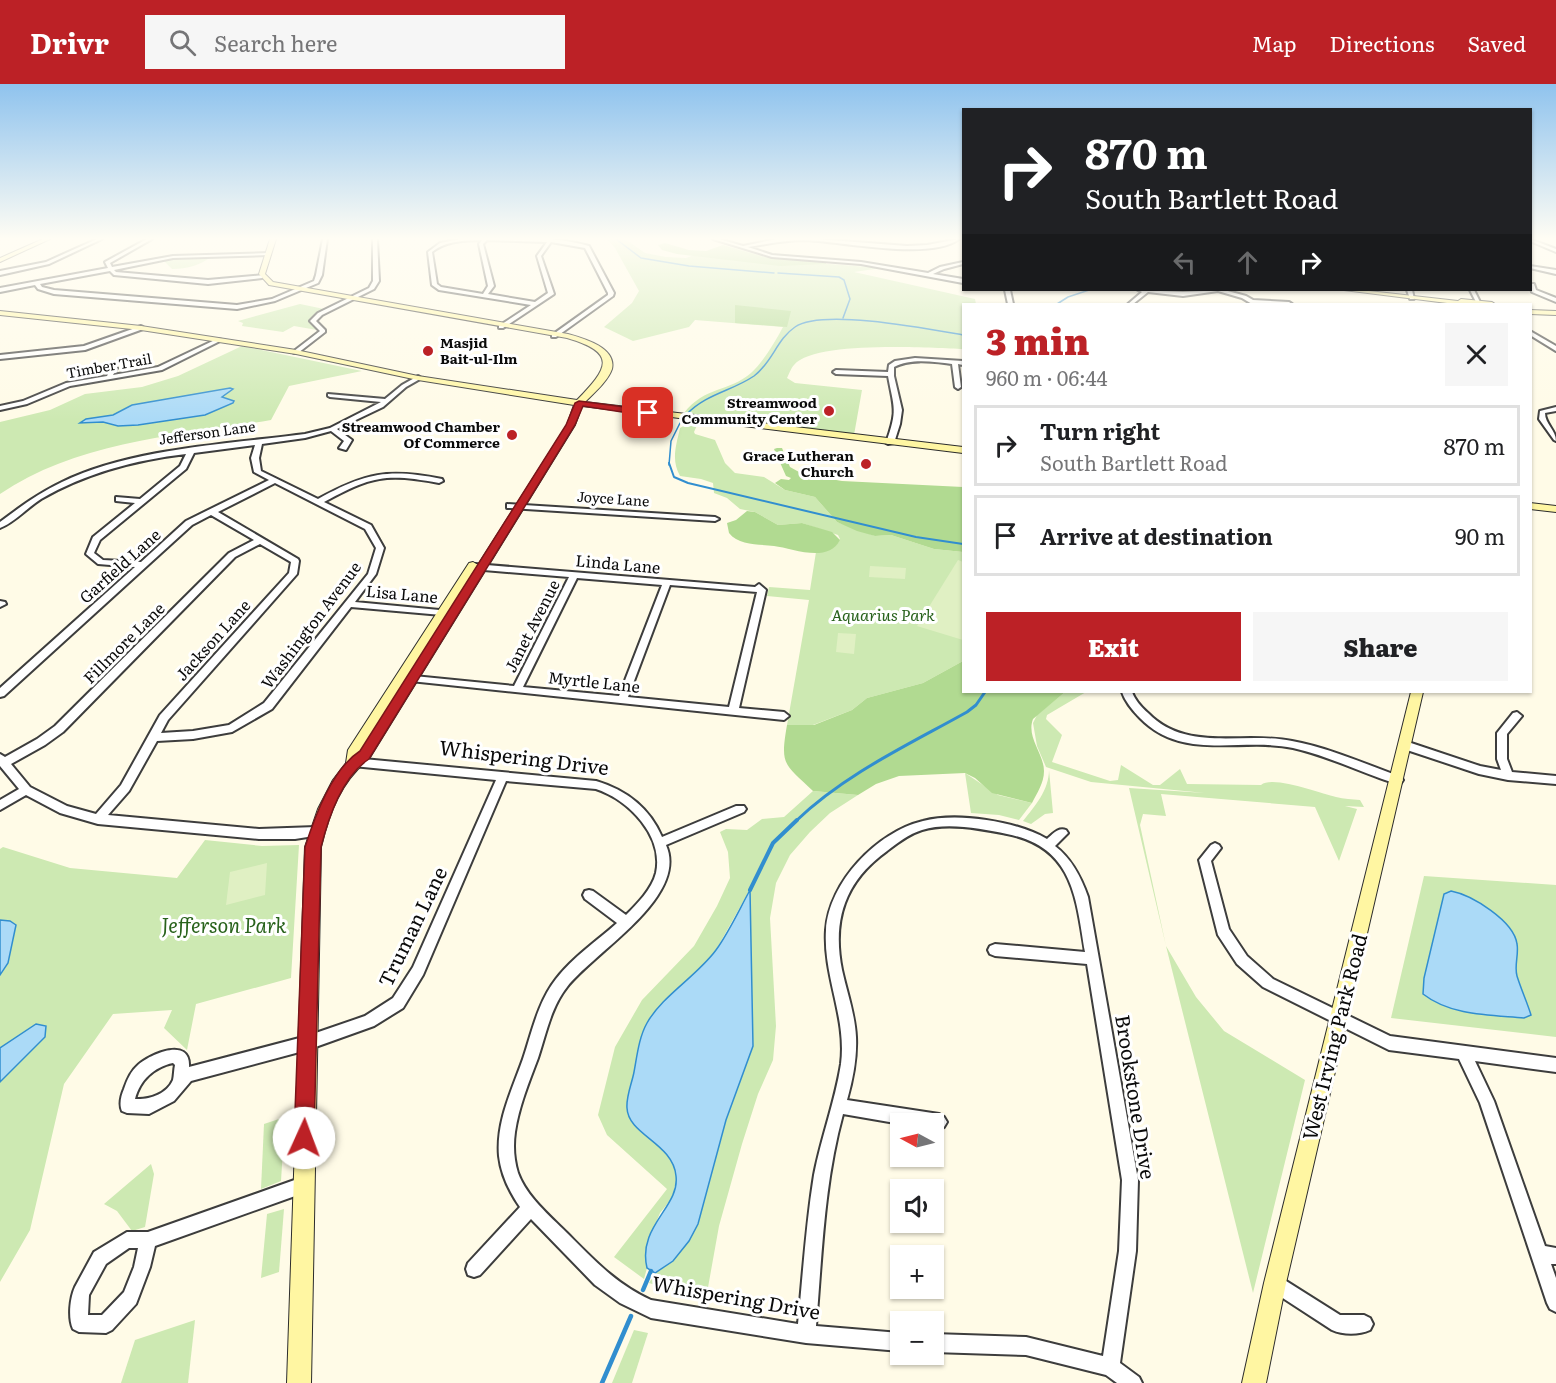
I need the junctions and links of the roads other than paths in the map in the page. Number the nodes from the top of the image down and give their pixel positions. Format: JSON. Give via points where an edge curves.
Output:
{"nodes":[{"id":1,"x":139,"y":300,"type":"edge"},
{"id":2,"x":273,"y":300,"type":"edge"},
{"id":3,"x":349,"y":300,"type":"edge"},
{"id":4,"x":354,"y":300,"type":"edge"},
{"id":5,"x":508,"y":300,"type":"edge"},
{"id":6,"x":543,"y":300,"type":"edge"},
{"id":7,"x":606,"y":300,"type":"edge"},
{"id":8,"x":1443,"y":300,"type":"edge"},
{"id":9,"x":1449,"y":300,"type":"edge"},
{"id":10,"x":1462,"y":303,"type":"edge"},
{"id":11,"x":1471,"y":303,"type":"edge"},
{"id":12,"x":537,"y":304,"type":"junction"},
{"id":13,"x":1532,"y":310,"type":"edge"},
{"id":14,"x":1556,"y":312,"type":"edge"},
{"id":15,"x":0,"y":313,"type":"edge"},
{"id":16,"x":503,"y":326,"type":"junction"},
{"id":17,"x":141,"y":328,"type":"junction"},
{"id":18,"x":1532,"y":334,"type":"edge"},
{"id":19,"x":555,"y":335,"type":"junction"},
{"id":20,"x":219,"y":340,"type":"junction"},
{"id":21,"x":1556,"y":350,"type":"edge"},
{"id":22,"x":296,"y":352,"type":"junction"},
{"id":23,"x":11,"y":356,"type":"junction"},
{"id":24,"x":0,"y":357,"type":"edge"},
{"id":25,"x":959,"y":363,"type":"edge"},
{"id":26,"x":0,"y":365,"type":"edge"},
{"id":27,"x":111,"y":366,"type":"dead end"},
{"id":28,"x":836,"y":372,"type":"dead end"},
{"id":29,"x":890,"y":374,"type":"junction"},
{"id":30,"x":109,"y":377,"type":"junction"},
{"id":31,"x":418,"y":378,"type":"junction"},
{"id":32,"x":958,"y":387,"type":"dead end"},
{"id":33,"x":330,"y":395,"type":"dead end"},
{"id":34,"x":388,"y":401,"type":"junction"},
{"id":35,"x":576,"y":403,"type":"junction"},
{"id":36,"x":0,"y":408,"type":"edge"},
{"id":37,"x":1556,"y":409,"type":"edge"},
{"id":38,"x":332,"y":429,"type":"junction"},
{"id":39,"x":1553,"y":431,"type":"edge"},
{"id":40,"x":1556,"y":439,"type":"edge"},
{"id":41,"x":259,"y":441,"type":"junction"},
{"id":42,"x":890,"y":443,"type":"junction"},
{"id":43,"x":343,"y":448,"type":"dead end"},
{"id":44,"x":962,"y":450,"type":"edge"},
{"id":45,"x":191,"y":451,"type":"junction"},
{"id":46,"x":274,"y":481,"type":"junction"},
{"id":47,"x":440,"y":482,"type":"dead end"},
{"id":48,"x":119,"y":499,"type":"dead end"},
{"id":49,"x":142,"y":501,"type":"junction"},
{"id":50,"x":318,"y":502,"type":"junction"},
{"id":51,"x":515,"y":506,"type":"junction"},
{"id":52,"x":1532,"y":506,"type":"edge"},
{"id":53,"x":1556,"y":509,"type":"edge"},
{"id":54,"x":212,"y":512,"type":"junction"},
{"id":55,"x":715,"y":519,"type":"dead end"},
{"id":56,"x":0,"y":526,"type":"edge"},
{"id":57,"x":260,"y":540,"type":"junction"},
{"id":58,"x":144,"y":565,"type":"junction"},
{"id":59,"x":477,"y":567,"type":"junction"},
{"id":60,"x":574,"y":575,"type":"junction"},
{"id":61,"x":667,"y":584,"type":"junction"},
{"id":62,"x":349,"y":604,"type":"junction"},
{"id":63,"x":447,"y":613,"type":"junction"},
{"id":64,"x":407,"y":679,"type":"junction"},
{"id":65,"x":517,"y":689,"type":"junction"},
{"id":66,"x":1127,"y":693,"type":"edge"},
{"id":67,"x":1417,"y":693,"type":"edge"},
{"id":68,"x":0,"y":694,"type":"edge"},
{"id":69,"x":622,"y":700,"type":"junction"},
{"id":70,"x":733,"y":711,"type":"junction"},
{"id":71,"x":784,"y":716,"type":"dead end"},
{"id":72,"x":1517,"y":716,"type":"dead end"},
{"id":73,"x":154,"y":737,"type":"junction"},
{"id":74,"x":1405,"y":745,"type":"junction"},
{"id":75,"x":2,"y":760,"type":"edge"},
{"id":76,"x":353,"y":762,"type":"junction"},
{"id":77,"x":503,"y":776,"type":"junction"},
{"id":78,"x":1508,"y":776,"type":"junction"},
{"id":79,"x":1397,"y":780,"type":"junction"},
{"id":80,"x":1556,"y":780,"type":"edge"},
{"id":81,"x":26,"y":790,"type":"junction"},
{"id":82,"x":0,"y":806,"type":"edge"},
{"id":83,"x":740,"y":809,"type":"dead end"},
{"id":84,"x":98,"y":819,"type":"junction"},
{"id":85,"x":316,"y":832,"type":"junction"},
{"id":86,"x":1062,"y":833,"type":"dead end"},
{"id":87,"x":661,"y":842,"type":"junction"},
{"id":88,"x":1047,"y":846,"type":"junction"},
{"id":89,"x":1215,"y":848,"type":"dead end"},
{"id":90,"x":589,"y":895,"type":"dead end"},
{"id":91,"x":626,"y":922,"type":"junction"},
{"id":92,"x":995,"y":950,"type":"dead end"},
{"id":93,"x":1093,"y":959,"type":"junction"},
{"id":94,"x":1339,"y":1020,"type":"junction"},
{"id":95,"x":306,"y":1043,"type":"junction"},
{"id":96,"x":1464,"y":1054,"type":"junction"},
{"id":97,"x":1556,"y":1065,"type":"edge"},
{"id":98,"x":180,"y":1081,"type":"dead end"},
{"id":99,"x":839,"y":1106,"type":"junction"},
{"id":100,"x":890,"y":1114,"type":"edge"},
{"id":101,"x":303,"y":1185,"type":"junction"},
{"id":102,"x":531,"y":1207,"type":"junction"},
{"id":103,"x":148,"y":1240,"type":"junction"},
{"id":104,"x":1548,"y":1255,"type":"edge"},
{"id":105,"x":474,"y":1269,"type":"dead end"},
{"id":106,"x":1275,"y":1283,"type":"junction"},
{"id":107,"x":1556,"y":1303,"type":"edge"},
{"id":108,"x":1364,"y":1324,"type":"dead end"},
{"id":109,"x":806,"y":1334,"type":"junction"},
{"id":110,"x":890,"y":1341,"type":"edge"},
{"id":111,"x":944,"y":1343,"type":"edge"},
{"id":112,"x":1110,"y":1367,"type":"junction"},
{"id":113,"x":298,"y":1383,"type":"edge"},
{"id":114,"x":1134,"y":1383,"type":"edge"},
{"id":115,"x":1254,"y":1383,"type":"edge"}],
"edges":[{"from":1,"to":2,"type":"street","via":[[222,307]]},
{"from":3,"to":22,"type":"street","via":[[320,314],[313,321],[323,331]]},
{"from":4,"to":16,"type":"street"},
{"from":5,"to":12,"type":"street"},
{"from":6,"to":12,"type":"street"},
{"from":7,"to":19,"type":"street"},
{"from":8,"to":10,"type":"street"},
{"from":9,"to":11,"type":"street"},
{"from":12,"to":16,"type":"street"},
{"from":13,"to":14,"type":"street"},
{"from":15,"to":17,"type":"street"},
{"from":16,"to":19,"type":"street"},
{"from":17,"to":20,"type":"street"},
{"from":17,"to":23,"type":"street","via":[[84,348]]},
{"from":18,"to":21,"type":"street"},
{"from":19,"to":35,"type":"street","via":[[588,347],[602,362],[600,373]]},
{"from":20,"to":22,"type":"street"},
{"from":20,"to":30,"type":"street","name":"Timber Trail","via":[[160,369]]},
{"from":22,"to":31,"type":"street"},
{"from":23,"to":24,"type":"street"},
{"from":23,"to":26,"type":"street"},
{"from":25,"to":29,"type":"street","via":[[896,362]]},
{"from":25,"to":32,"type":"street"},
{"from":27,"to":30,"type":"street","via":[[114,368]]},
{"from":28,"to":29,"type":"street"},
{"from":29,"to":42,"type":"street","via":[[898,407]]},
{"from":30,"to":36,"type":"street","name":"Timber Trail","via":[[68,384],[25,403]]},
{"from":31,"to":34,"type":"street","name":"Jefferson Lane"},
{"from":31,"to":35,"type":"street"},
{"from":33,"to":34,"type":"street"},
{"from":34,"to":38,"type":"street","name":"Jefferson Lane"},
{"from":35,"to":42,"type":"street"},
{"from":35,"to":51,"type":"street","via":[[571,425]]},
{"from":37,"to":39,"type":"street","via":[[1542,412],[1542,419]]},
{"from":38,"to":41,"type":"street","name":"Jefferson Lane"},
{"from":38,"to":43,"type":"street","via":[[348,440]]},
{"from":39,"to":40,"type":"street"},
{"from":41,"to":45,"type":"street","name":"Jefferson Lane"},
{"from":41,"to":46,"type":"street","name":"Washington Avenue","via":[[255,467]]},
{"from":42,"to":44,"type":"street"},
{"from":45,"to":49,"type":"street","via":[[183,467]]},
{"from":45,"to":56,"type":"street","name":"Jefferson Lane","via":[[128,460],[86,475],[36,499]]},
{"from":46,"to":50,"type":"street","name":"Washington Avenue"},
{"from":46,"to":54,"type":"street","name":"Garfield Lane"},
{"from":47,"to":50,"type":"street","via":[[376,474]]},
{"from":48,"to":49,"type":"street"},
{"from":49,"to":58,"type":"street","via":[[96,540],[90,554],[101,562]]},
{"from":50,"to":62,"type":"street","name":"Washington Avenue","via":[[368,527],[380,548],[372,574]]},
{"from":51,"to":55,"type":"street","name":"Joyce Lane"},
{"from":51,"to":59,"type":"street"},
{"from":52,"to":53,"type":"street"},
{"from":54,"to":57,"type":"street","name":"Jackson Lane"},
{"from":54,"to":58,"type":"street","name":"Garfield Lane","via":[[189,524]]},
{"from":57,"to":73,"type":"street","name":"Jackson Lane","via":[[295,561],[293,574],[164,718]]},
{"from":57,"to":75,"type":"street","name":"Fillmore Lane","via":[[232,555],[59,729]]},
{"from":58,"to":68,"type":"street","name":"Garfield Lane"},
{"from":59,"to":60,"type":"street","name":"Linda Lane"},
{"from":59,"to":63,"type":"street"},
{"from":60,"to":61,"type":"street","name":"Linda Lane"},
{"from":60,"to":65,"type":"street","name":"Janet Avenue"},
{"from":61,"to":69,"type":"street"},
{"from":61,"to":70,"type":"street","name":"Linda Lane","via":[[760,588]]},
{"from":62,"to":63,"type":"street","name":"Lisa Lane"},
{"from":62,"to":73,"type":"street","name":"Washington Avenue","via":[[268,706],[232,728]]},
{"from":63,"to":64,"type":"street"},
{"from":64,"to":65,"type":"street","name":"Myrtle Lane"},
{"from":64,"to":76,"type":"street","via":[[353,754]]},
{"from":65,"to":69,"type":"street","name":"Myrtle Lane"},
{"from":66,"to":79,"type":"street","via":[[1141,717],[1172,736],[1202,743],[1277,742],[1315,750]]},
{"from":67,"to":74,"type":"street","name":"West Irving Park Road"},
{"from":69,"to":70,"type":"street","name":"Myrtle Lane"},
{"from":70,"to":71,"type":"street","name":"Myrtle Lane"},
{"from":72,"to":78,"type":"street","via":[[1502,733]]},
{"from":73,"to":84,"type":"street","name":"Jackson Lane","via":[[124,788]]},
{"from":74,"to":78,"type":"street"},
{"from":74,"to":79,"type":"street","name":"West Irving Park Road"},
{"from":75,"to":81,"type":"street"},
{"from":76,"to":77,"type":"street","name":"Whispering Drive"},
{"from":76,"to":85,"type":"street"},
{"from":77,"to":87,"type":"street","name":"Whispering Drive","via":[[588,784],[618,792],[638,809]]},
{"from":77,"to":95,"type":"street","name":"Truman Lane","via":[[418,971],[398,1003],[369,1021]]},
{"from":78,"to":80,"type":"street"},
{"from":79,"to":94,"type":"street","name":"West Irving Park Road"},
{"from":81,"to":82,"type":"street"},
{"from":81,"to":84,"type":"street","via":[[64,810]]},
{"from":83,"to":87,"type":"street"},
{"from":84,"to":85,"type":"street","via":[[268,835]]},
{"from":85,"to":95,"type":"street"},
{"from":86,"to":88,"type":"street"},
{"from":87,"to":91,"type":"street","name":"Whispering Drive","via":[[662,876],[648,902]]},
{"from":88,"to":93,"type":"street","name":"Brookstone Drive","via":[[1064,862],[1079,886]]},
{"from":88,"to":99,"type":"street","name":"Brookstone Drive","via":[[1013,830],[927,824],[873,853],[848,878],[836,908],[831,944],[833,967],[846,1005],[850,1050]]},
{"from":89,"to":94,"type":"street","via":[[1205,860],[1223,931],[1242,960],[1268,983]]},
{"from":90,"to":91,"type":"street"},
{"from":91,"to":102,"type":"street","name":"Whispering Drive","via":[[562,981],[549,1004],[511,1114],[507,1160],[515,1184]]},
{"from":92,"to":93,"type":"street"},
{"from":93,"to":112,"type":"street","name":"Brookstone Drive","via":[[1130,1180],[1132,1217]]},
{"from":94,"to":96,"type":"street","via":[[1389,1043]]},
{"from":94,"to":106,"type":"street","name":"West Irving Park Road"},
{"from":95,"to":98,"type":"street","name":"Truman Lane","via":[[187,1075]]},
{"from":95,"to":101,"type":"street"},
{"from":96,"to":97,"type":"street"},
{"from":96,"to":104,"type":"street","via":[[1487,1101]]},
{"from":99,"to":100,"type":"street"},
{"from":99,"to":109,"type":"street","name":"Brookstone Drive","via":[[821,1184]]},
{"from":101,"to":103,"type":"street"},
{"from":101,"to":113,"type":"street"},
{"from":102,"to":105,"type":"street"},
{"from":102,"to":109,"type":"street","name":"Whispering Drive","via":[[595,1273],[628,1299],[684,1316]]},
{"from":103,"to":103,"type":"street","via":[[127,1240],[100,1258],[81,1293],[79,1323],[106,1324],[129,1298]]},
{"from":104,"to":107,"type":"street"},
{"from":106,"to":108,"type":"street","via":[[1338,1324]]},
{"from":106,"to":115,"type":"street","name":"West Irving Park Road"},
{"from":109,"to":110,"type":"street","name":"Whispering Drive"},
{"from":111,"to":112,"type":"street","via":[[1026,1346]]},
{"from":112,"to":114,"type":"street"}]}
